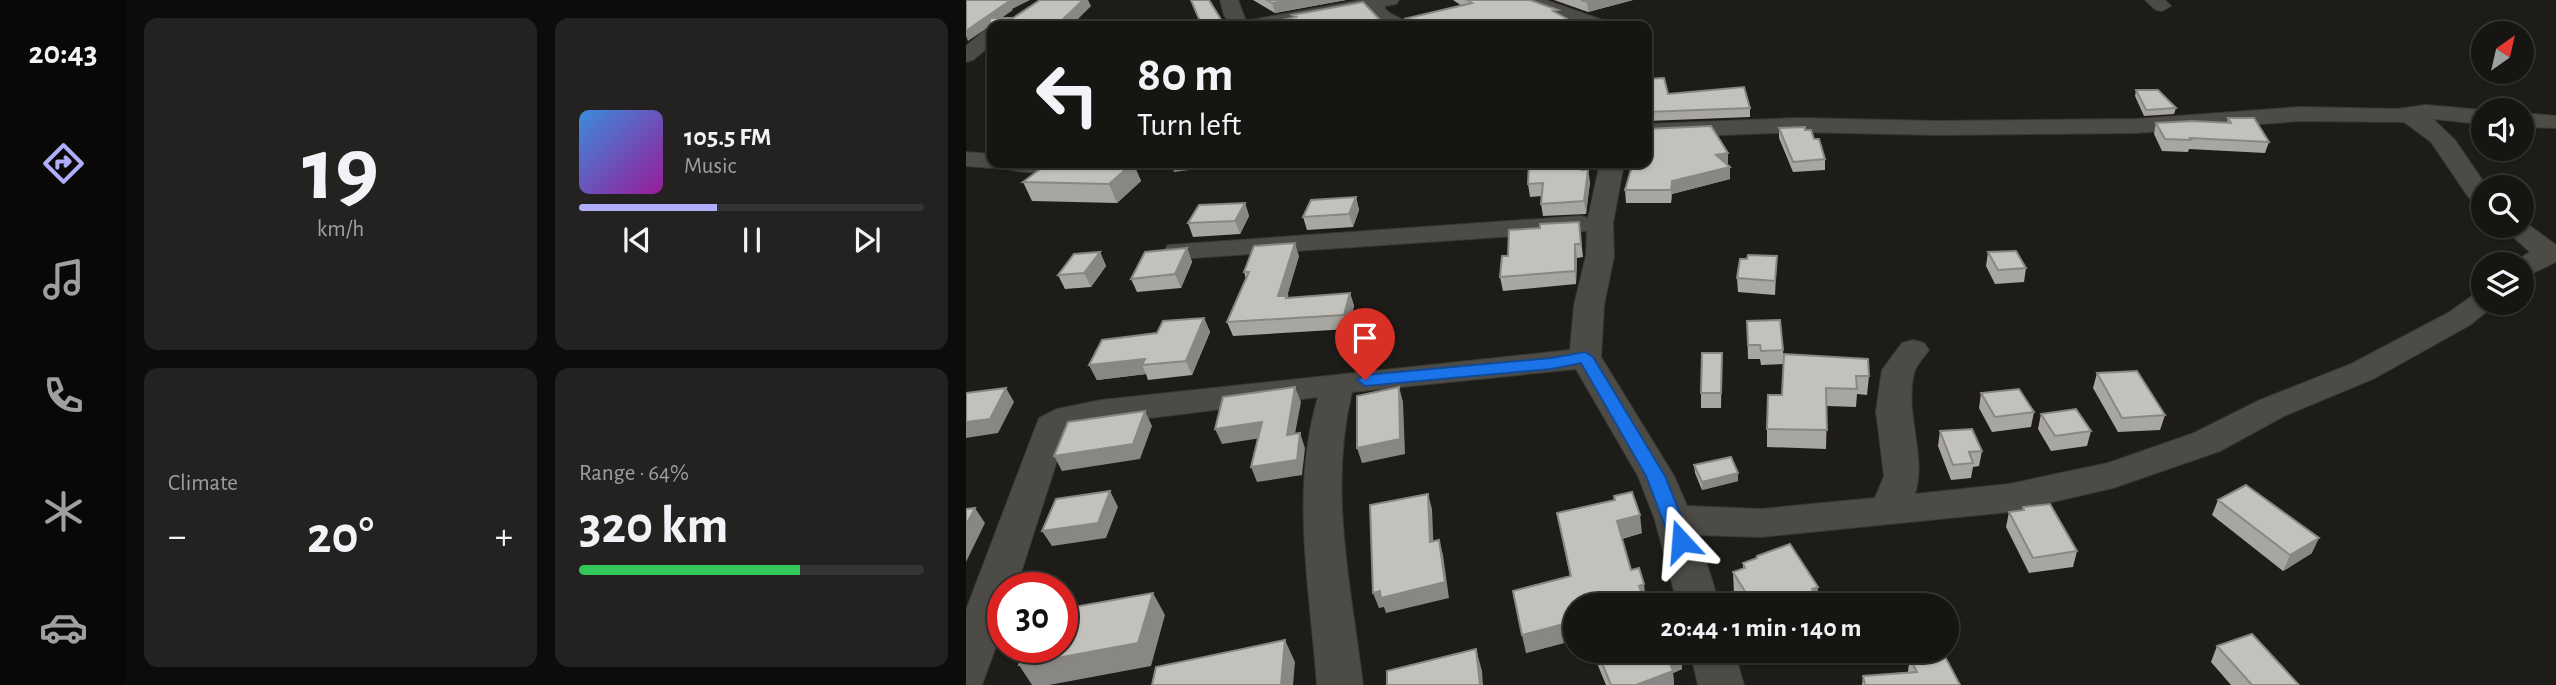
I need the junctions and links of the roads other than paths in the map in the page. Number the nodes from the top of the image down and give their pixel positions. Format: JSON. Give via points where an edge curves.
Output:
{"nodes":[{"id":1,"x":1228,"y":0,"type":"edge"},
{"id":2,"x":1529,"y":0,"type":"edge"},
{"id":3,"x":1380,"y":1,"type":"edge"},
{"id":4,"x":1237,"y":21,"type":"edge"},
{"id":5,"x":1274,"y":21,"type":"edge"},
{"id":6,"x":1388,"y":21,"type":"edge"},
{"id":7,"x":1587,"y":21,"type":"edge"},
{"id":8,"x":987,"y":38,"type":"edge"},
{"id":9,"x":966,"y":56,"type":"edge"},
{"id":10,"x":2408,"y":115,"type":"junction"},
{"id":11,"x":2471,"y":116,"type":"edge"},
{"id":12,"x":2534,"y":121,"type":"edge"},
{"id":13,"x":2551,"y":122,"type":"dead end"},
{"id":14,"x":1652,"y":131,"type":"edge"},
{"id":15,"x":966,"y":159,"type":"edge"},
{"id":16,"x":987,"y":161,"type":"edge"},
{"id":17,"x":1611,"y":168,"type":"edge"},
{"id":18,"x":2471,"y":184,"type":"edge"},
{"id":19,"x":1600,"y":223,"type":"junction"},
{"id":20,"x":2531,"y":238,"type":"edge"},
{"id":21,"x":1178,"y":251,"type":"edge"},
{"id":22,"x":2554,"y":254,"type":"edge"},
{"id":23,"x":2534,"y":260,"type":"edge"},
{"id":24,"x":2471,"y":311,"type":"edge"},
{"id":25,"x":1913,"y":350,"type":"dead end"},
{"id":26,"x":1585,"y":357,"type":"junction"},
{"id":27,"x":1338,"y":384,"type":"junction"},
{"id":28,"x":1890,"y":511,"type":"junction"},
{"id":29,"x":1674,"y":520,"type":"junction"},
{"id":30,"x":1695,"y":593,"type":"edge"},
{"id":31,"x":1715,"y":663,"type":"edge"},
{"id":32,"x":966,"y":671,"type":"edge"},
{"id":33,"x":1340,"y":685,"type":"edge"},
{"id":34,"x":1721,"y":685,"type":"edge"}],
"edges":[{"from":1,"to":4,"type":"street"},
{"from":2,"to":7,"type":"street"},
{"from":3,"to":5,"type":"street"},
{"from":3,"to":6,"type":"street","via":[[1376,10]]},
{"from":8,"to":9,"type":"street"},
{"from":10,"to":11,"type":"street"},
{"from":10,"to":14,"type":"street","via":[[2301,114],[2135,126],[1797,125]]},
{"from":10,"to":18,"type":"street","via":[[2443,141]]},
{"from":12,"to":13,"type":"street"},
{"from":15,"to":16,"type":"street"},
{"from":17,"to":19,"type":"street"},
{"from":19,"to":21,"type":"street"},
{"from":19,"to":26,"type":"street","via":[[1600,256],[1589,305]]},
{"from":20,"to":22,"type":"street"},
{"from":22,"to":23,"type":"street"},
{"from":24,"to":28,"type":"street","via":[[2362,371],[2272,408],[2207,442],[2125,471],[2009,498]]},
{"from":25,"to":28,"type":"street","via":[[1898,370],[1893,411],[1902,476]]},
{"from":26,"to":27,"type":"street"},
{"from":26,"to":29,"type":"street","via":[[1656,476]]},
{"from":27,"to":32,"type":"street","via":[[1101,411],[1051,426]]},
{"from":27,"to":33,"type":"street","via":[[1326,416],[1321,513]]},
{"from":28,"to":29,"type":"street","via":[[1761,523]]},
{"from":29,"to":30,"type":"street"},
{"from":31,"to":34,"type":"street"}]}
